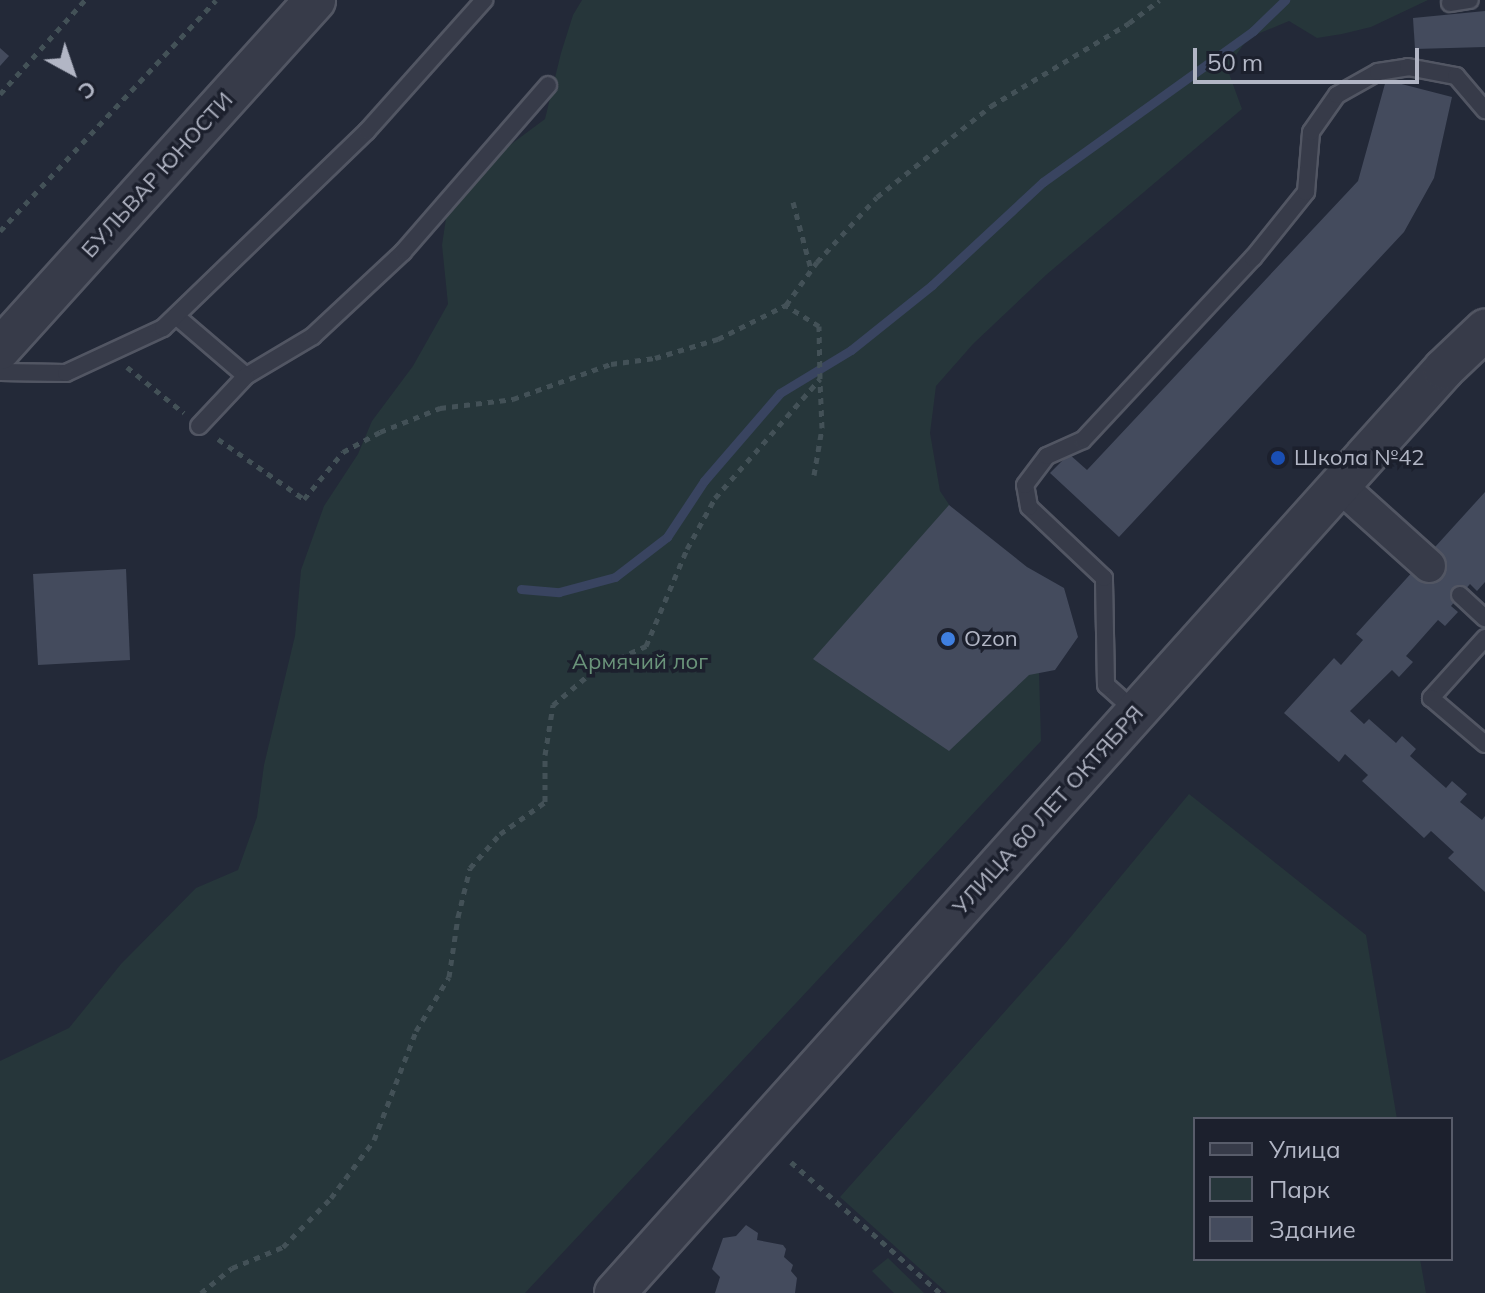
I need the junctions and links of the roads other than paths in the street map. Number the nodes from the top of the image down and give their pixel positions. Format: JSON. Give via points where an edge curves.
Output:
{"nodes":[{"id":1,"x":315,"y":0,"type":"edge"},
{"id":2,"x":484,"y":0,"type":"edge"},
{"id":3,"x":1470,"y":0,"type":"edge"},
{"id":4,"x":1450,"y":3,"type":"dead end"},
{"id":5,"x":548,"y":85,"type":"dead end"},
{"id":6,"x":1485,"y":110,"type":"edge"},
{"id":7,"x":176,"y":316,"type":"junction"},
{"id":8,"x":1485,"y":330,"type":"edge"},
{"id":9,"x":0,"y":349,"type":"edge"},
{"id":10,"x":0,"y":372,"type":"edge"},
{"id":11,"x":246,"y":376,"type":"junction"},
{"id":12,"x":199,"y":426,"type":"road end"},
{"id":13,"x":1339,"y":485,"type":"junction"},
{"id":14,"x":1429,"y":566,"type":"dead end"},
{"id":15,"x":1460,"y":595,"type":"dead end"},
{"id":16,"x":1485,"y":618,"type":"edge"},
{"id":17,"x":1485,"y":638,"type":"edge"},
{"id":18,"x":1136,"y":712,"type":"junction"},
{"id":19,"x":1485,"y":744,"type":"edge"},
{"id":20,"x":615,"y":1293,"type":"edge"}],
"edges":[{"from":1,"to":9,"type":"street","name":"БУЛЬВАР ЮНОСТИ"},
{"from":2,"to":7,"type":"lane","via":[[367,131]]},
{"from":3,"to":4,"type":"lane"},
{"from":5,"to":11,"type":"lane","via":[[403,252],[313,336]]},
{"from":6,"to":18,"type":"lane","via":[[1456,76],[1408,67],[1378,72],[1337,95],[1311,132],[1306,192],[1253,258],[1083,440],[1047,456],[1025,485],[1029,507],[1104,578],[1106,685]]},
{"from":7,"to":10,"type":"lane","via":[[163,328],[66,373]]},
{"from":7,"to":11,"type":"lane"},
{"from":8,"to":13,"type":"street","name":"УЛИЦА 60 ЛЕТ ОКТЯБРЯ"},
{"from":11,"to":12,"type":"lane"},
{"from":13,"to":14,"type":"street"},
{"from":13,"to":18,"type":"street","name":"УЛИЦА 60 ЛЕТ ОКТЯБРЯ"},
{"from":15,"to":16,"type":"lane"},
{"from":17,"to":19,"type":"lane","via":[[1431,698]]},
{"from":18,"to":20,"type":"street","name":"УЛИЦА 60 ЛЕТ ОКТЯБРЯ"}]}
